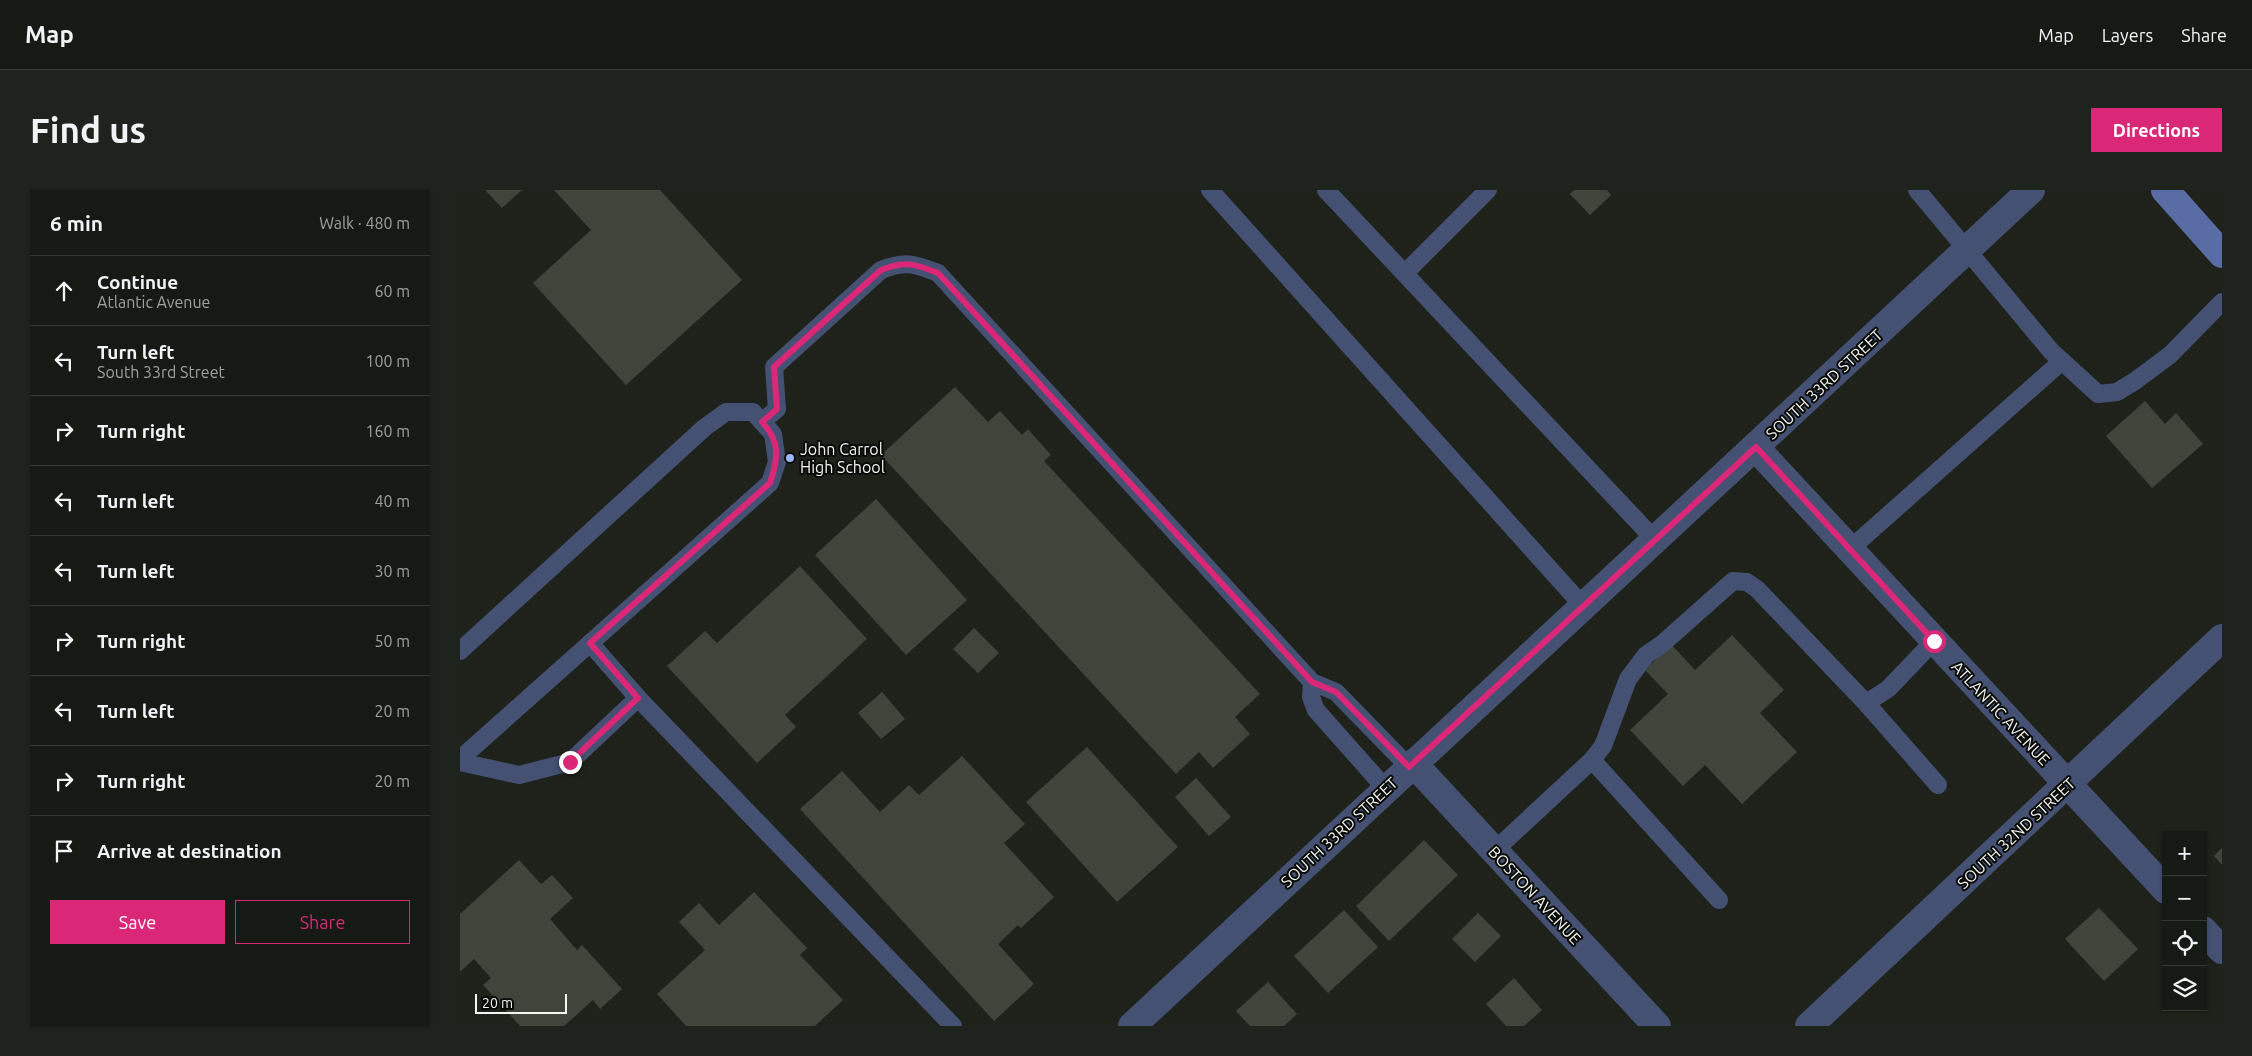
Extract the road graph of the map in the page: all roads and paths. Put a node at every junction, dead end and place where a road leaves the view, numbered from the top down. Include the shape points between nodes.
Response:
1 (1210, 190) edge
2 (1326, 190) edge
3 (1488, 190) edge
4 (1917, 190) edge
5 (2031, 190) edge
6 (2165, 190) edge
7 (1968, 249) junction
8 (2222, 254) edge
9 (1405, 273) junction
10 (2222, 302) edge
11 (2062, 361) junction
12 (762, 422) junction
13 (1756, 447) junction
14 (1655, 540) junction
15 (1850, 549) junction
16 (1583, 606) junction
17 (2222, 638) edge
18 (1934, 641) junction
19 (590, 643) junction
20 (460, 651) edge
21 (1312, 682) junction
22 (638, 698) junction
23 (1866, 703) junction
24 (1592, 760) junction
25 (460, 761) edge
26 (1411, 765) junction
27 (1938, 785) dead end
28 (2067, 785) junction
29 (1386, 789) junction
30 (1494, 850) junction
31 (2162, 886) edge
32 (1719, 900) dead end
33 (2207, 934) edge
34 (2222, 950) edge
35 (952, 1026) edge
36 (1132, 1026) edge
37 (1657, 1026) edge
38 (1809, 1026) edge

1 - 16 lane
2 - 9 lane
3 - 9 lane
4 - 7 lane
5 - 7 street, SOUTH 33RD STREET
6 - 8 main road
7 - 11 lane
7 - 13 street, SOUTH 33RD STREET
9 - 14 lane
10 - 11 lane via 2170,356 2117,392 2098,394
11 - 15 lane
12 - 19 lane via 773,434 777,462 770,483
12 - 20 lane via 753,412 726,412 704,428
12 - 21 lane via 777,409 774,367 881,270 898,263 916,264 938,273
13 - 14 street, SOUTH 33RD STREET
13 - 15 street, ATLANTIC AVENUE
14 - 16 street, SOUTH 33RD STREET
15 - 18 street, ATLANTIC AVENUE
16 - 26 street, SOUTH 33RD STREET
17 - 28 street, SOUTH 32ND STREET
18 - 23 lane via 1888,689
18 - 28 street, ATLANTIC AVENUE
19 - 22 lane
19 - 25 lane
21 - 26 lane via 1336,692
21 - 29 lane via 1311,697 1316,710
22 - 25 lane via 570,762 519,775
22 - 35 lane
23 - 24 lane via 1758,589 1747,582 1733,581 1646,655 1628,678 1603,746
23 - 27 lane
24 - 30 lane
24 - 32 lane
26 - 29 street, SOUTH 33RD STREET
26 - 30 street, BOSTON AVENUE
28 - 31 street, ATLANTIC AVENUE
28 - 38 street, SOUTH 32ND STREET
29 - 36 street, SOUTH 33RD STREET
30 - 37 street, BOSTON AVENUE
33 - 34 street

